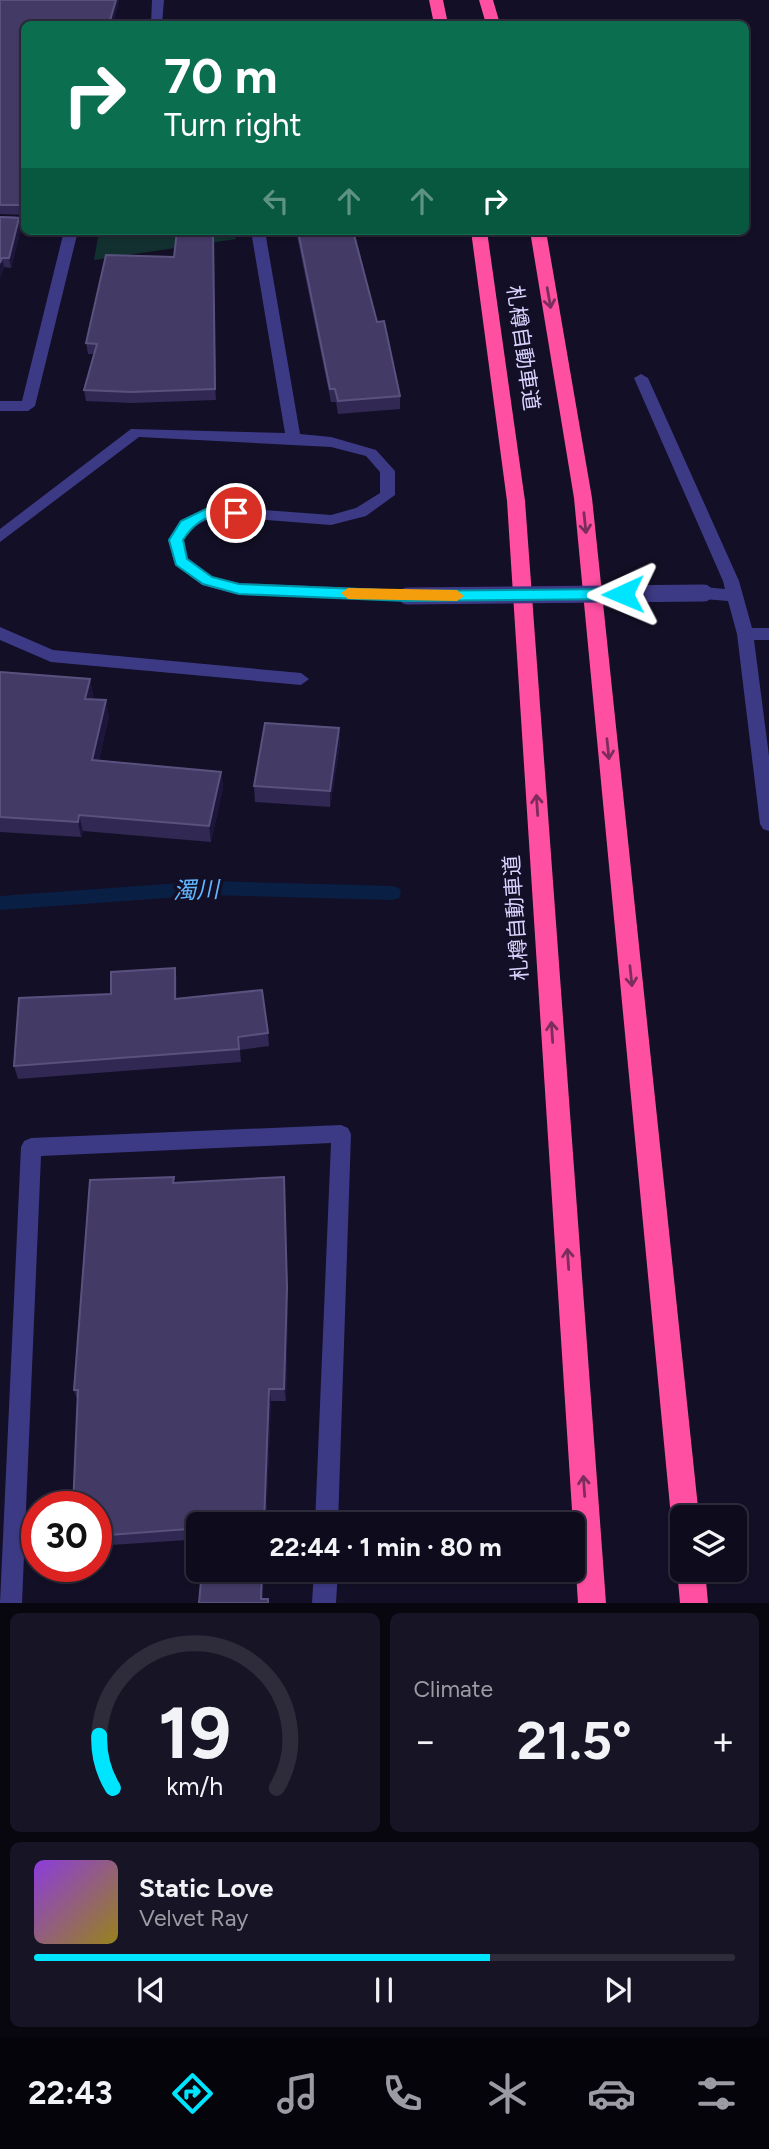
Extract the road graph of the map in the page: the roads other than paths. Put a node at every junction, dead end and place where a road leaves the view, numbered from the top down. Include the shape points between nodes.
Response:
1 (158, 0) edge
2 (436, 0) edge
3 (486, 0) edge
4 (157, 21) edge
5 (440, 21) edge
6 (492, 21) edge
7 (0, 220) edge
8 (21, 221) edge
9 (70, 235) edge
10 (258, 235) edge
11 (480, 235) edge
12 (539, 235) edge
13 (641, 377) dead end
14 (0, 406) edge
15 (293, 438) junction
16 (0, 537) edge
17 (736, 596) junction
18 (0, 633) edge
19 (745, 634) junction
20 (769, 634) edge
21 (300, 678) dead end
22 (769, 824) edge
23 (684, 1505) edge
24 (327, 1512) edge
25 (325, 1582) edge
26 (692, 1582) edge
27 (10, 1603) edge
28 (324, 1603) edge
29 (592, 1603) edge
30 (694, 1603) edge

1 - 4 street
2 - 5 highway
3 - 6 highway
7 - 8 street
9 - 14 street via 28,406
10 - 15 street
29 -> 11 highway, 札樽自動車道 via 516,501
12 -> 23 highway, 札樽自動車道 via 583,498
13 - 17 street
15 - 16 street via 135,432
15 - 17 street, bridge via 371,453 388,471 387,495 361,512 331,520 212,511 186,525 176,540 181,561 208,581 239,589 407,596
17 - 19 street
18 - 21 street via 51,656
19 - 20 street
19 - 22 street
24 - 27 street via 341,1134 31,1147
25 - 28 street
26 - 30 highway

